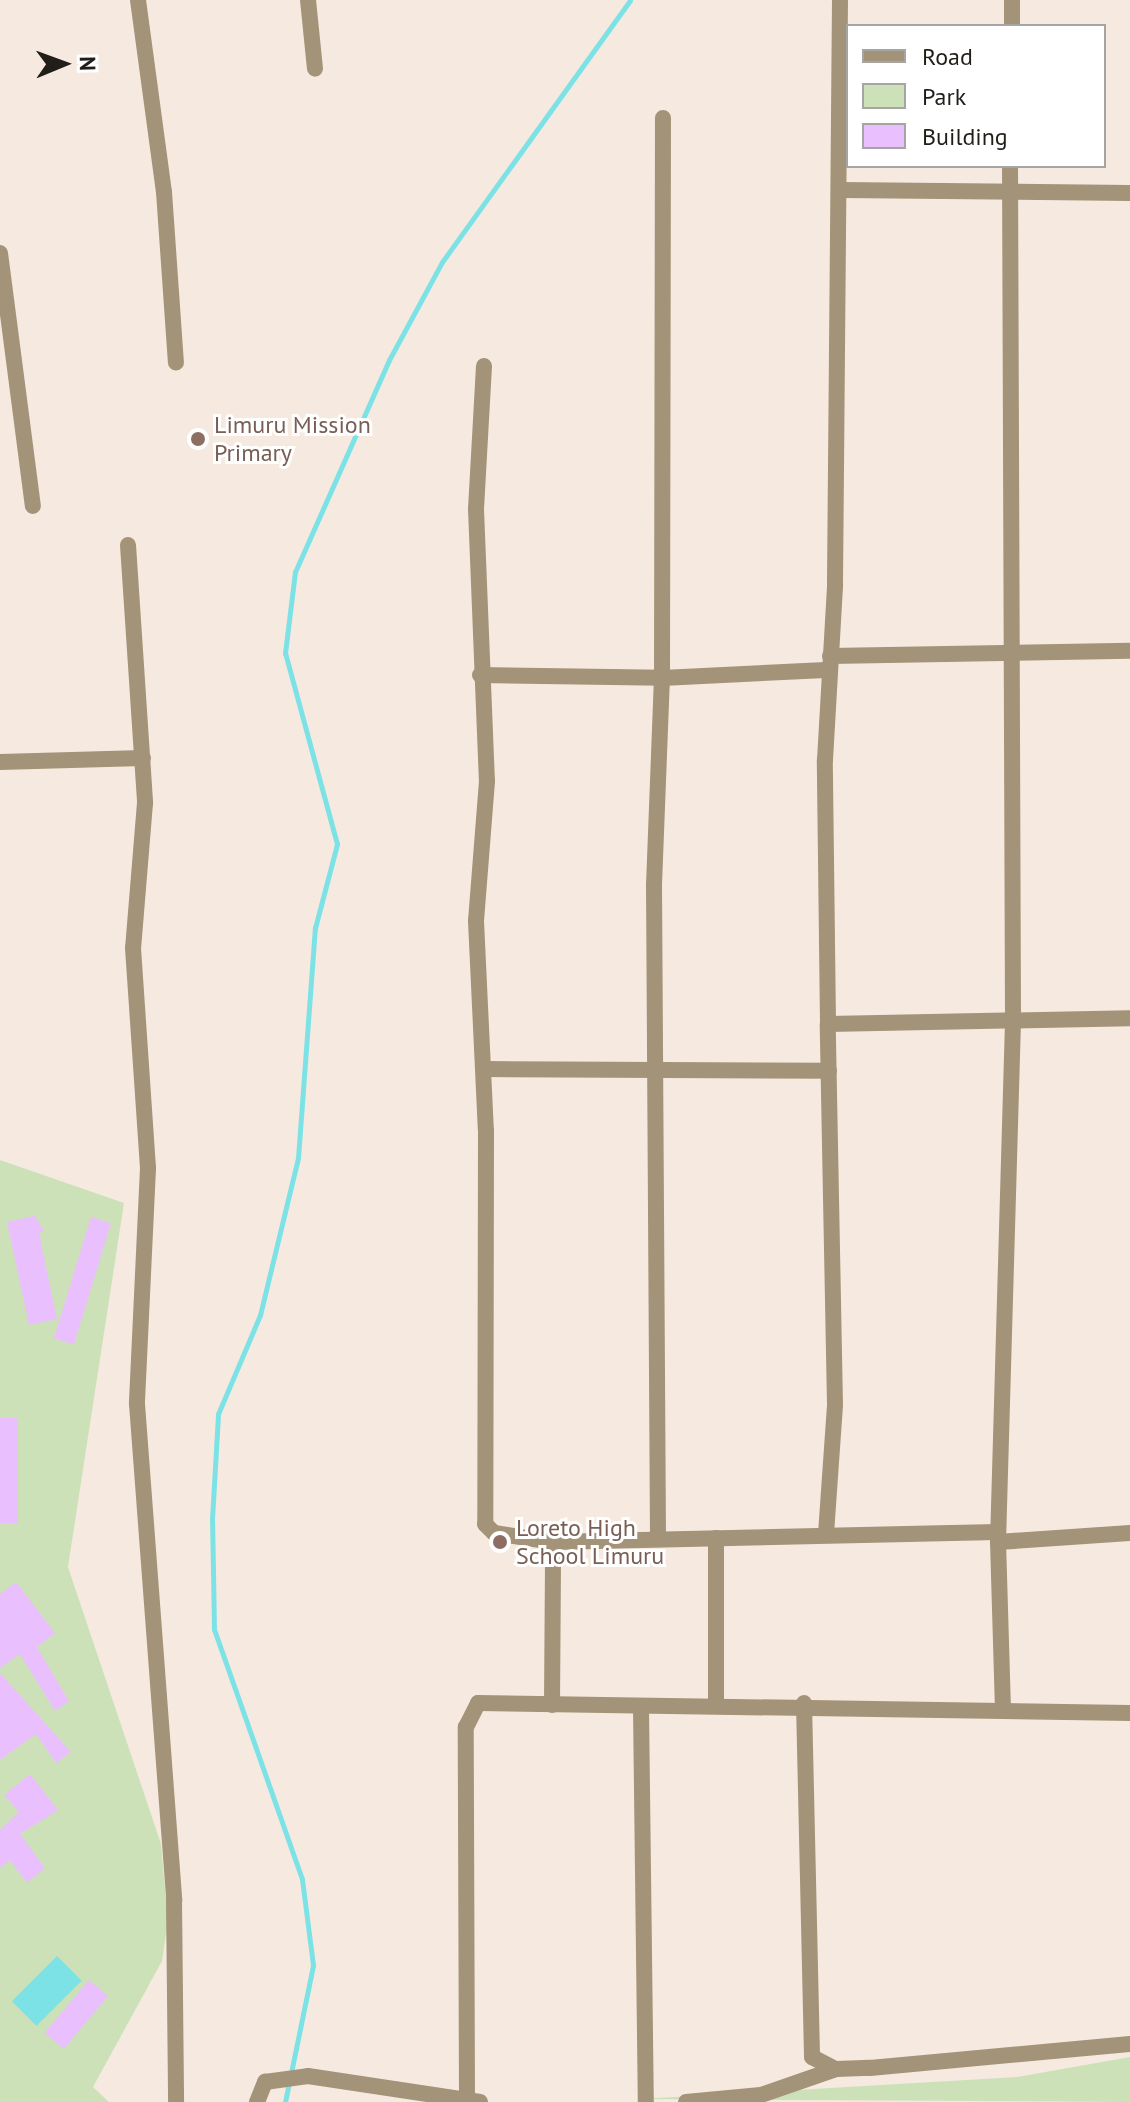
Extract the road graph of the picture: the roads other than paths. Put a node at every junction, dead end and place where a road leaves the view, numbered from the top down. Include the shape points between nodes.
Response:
1 (138, 0) edge
2 (308, 0) edge
3 (840, 0) edge
4 (1012, 0) edge
5 (1012, 24) edge
6 (315, 69) dead end
7 (663, 118) dead end
8 (1010, 168) edge
9 (840, 190) junction
10 (1009, 192) junction
11 (1130, 193) edge
12 (0, 253) edge
13 (176, 363) dead end
14 (484, 366) dead end
15 (33, 506) dead end
16 (128, 545) dead end
17 (1130, 651) edge
18 (1010, 655) junction
19 (828, 663) junction
20 (480, 675) junction
21 (662, 678) junction
22 (143, 758) junction
23 (0, 762) edge
24 (1130, 1018) edge
25 (1013, 1020) junction
26 (828, 1024) junction
27 (484, 1069) junction
28 (829, 1071) junction
29 (654, 1074) junction
30 (1130, 1533) edge
31 (826, 1534) junction
32 (998, 1537) junction
33 (658, 1538) junction
34 (716, 1538) junction
35 (553, 1542) junction
36 (716, 1702) junction
37 (804, 1703) junction
38 (552, 1705) junction
39 (641, 1708) junction
40 (1003, 1710) junction
41 (1130, 1713) edge
42 (1130, 2044) edge
43 (836, 2069) junction
44 (474, 2101) edge
45 (176, 2102) edge
46 (257, 2102) edge
47 (646, 2102) edge
48 (686, 2102) edge

1 - 13 street via 164,192
2 - 6 street
3 - 9 street
4 - 5 street
7 - 21 street
8 - 10 street
9 - 10 street
9 - 19 street
10 - 11 street
10 - 18 street
12 - 15 street
14 - 20 street via 476,509
16 - 22 street
17 - 18 street
18 - 19 street
18 - 25 street
19 - 21 street
19 - 26 street
20 - 21 street
20 - 27 street via 487,781 476,921
21 - 29 street
22 - 23 street
22 - 45 street via 133,948 148,1168 137,1404 174,1901
24 - 25 street
25 - 26 street
25 - 32 street
26 - 28 street
27 - 29 street
27 - 35 street via 483,1509 494,1533
28 - 29 street
28 - 31 street via 835,1405
29 - 33 street
30 - 32 street
31 - 32 street
31 - 34 street
32 - 40 street
33 - 34 street
33 - 35 street
34 - 36 street
35 - 38 street
36 - 37 street
36 - 39 street
37 - 40 street
37 - 43 street via 809,2047 821,2065
38 - 39 street
38 - 44 street via 478,1703 466,1727
39 - 47 street
40 - 41 street
42 - 43 street
43 - 48 street via 761,2095
44 - 46 street via 308,2076 265,2082

